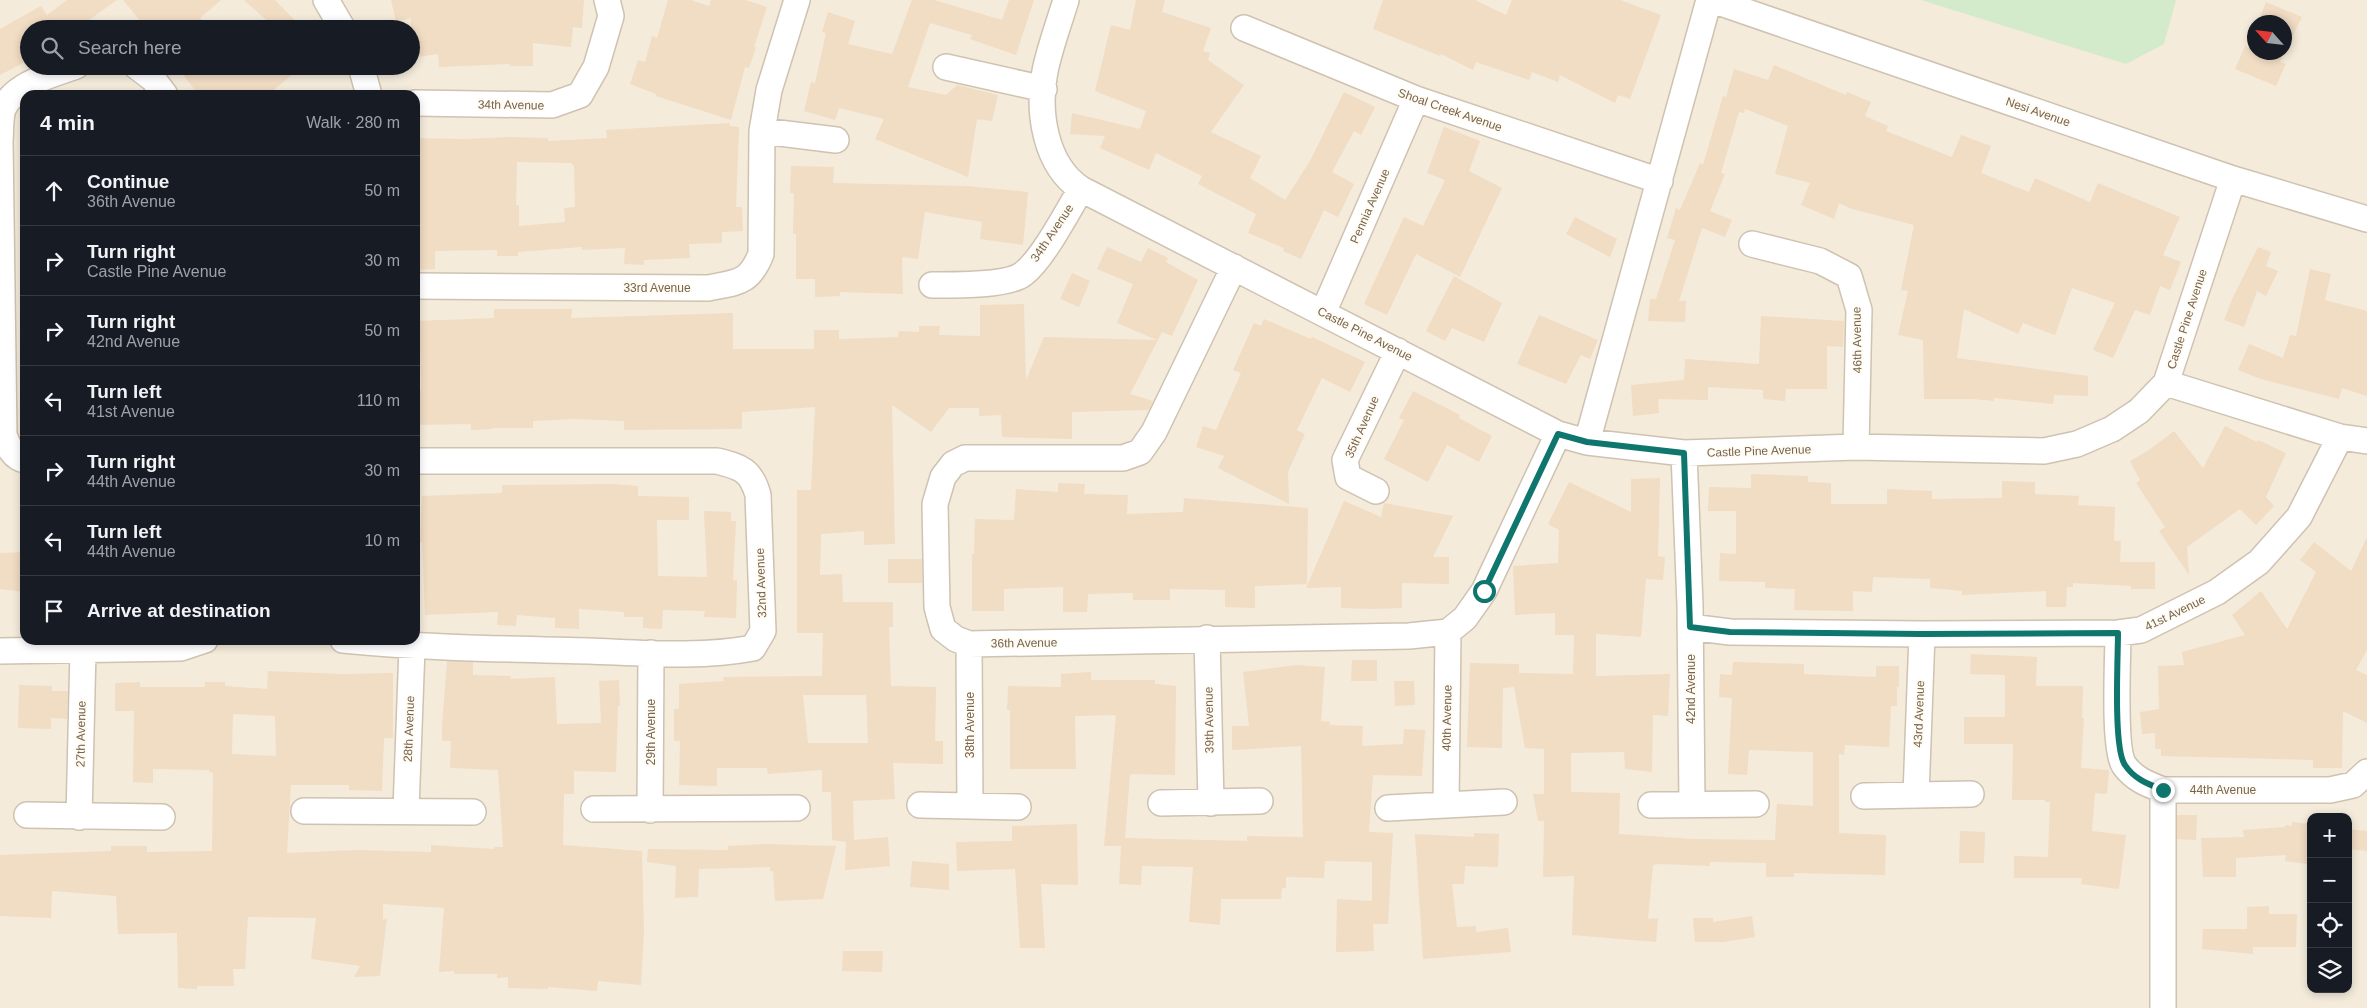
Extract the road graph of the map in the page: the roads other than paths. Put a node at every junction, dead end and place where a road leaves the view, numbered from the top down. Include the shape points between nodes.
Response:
1 (326, 0) edge
2 (798, 0) edge
3 (1066, 0) edge
4 (1710, 0) edge
5 (609, 8) edge
6 (338, 20) edge
7 (1244, 28) dead end
8 (946, 67) dead end
9 (51, 75) edge
10 (149, 75) edge
11 (364, 75) edge
12 (1044, 89) junction
13 (22, 90) edge
14 (161, 90) edge
15 (368, 90) edge
16 (20, 91) edge
17 (1416, 99) junction
18 (420, 103) edge
19 (762, 131) junction
20 (836, 140) dead end
21 (2233, 179) junction
22 (1660, 182) junction
23 (1081, 190) junction
24 (2367, 219) edge
25 (1752, 244) dead end
26 (1234, 267) junction
27 (932, 285) dead end
28 (420, 286) edge
29 (1323, 313) junction
30 (1398, 351) junction
31 (2166, 383) junction
32 (1558, 434) junction
33 (2340, 437) junction
34 (2367, 441) edge
35 (1587, 442) junction
36 (1856, 447) junction
37 (1684, 453) junction
38 (20, 459) edge
39 (420, 461) edge
40 (1376, 491) dead end
41 (1690, 627) junction
42 (1448, 632) junction
43 (2118, 633) junction
44 (1922, 634) junction
45 (1207, 638) junction
46 (970, 644) junction
47 (190, 645) edge
48 (392, 645) edge
49 (412, 647) junction
50 (82, 650) junction
51 (0, 651) edge
52 (651, 653) junction
53 (2367, 772) edge
54 (2163, 790) junction
55 (1971, 794) dead end
56 (1916, 795) junction
57 (1864, 796) dead end
58 (1260, 801) dead end
59 (1504, 802) dead end
60 (1161, 803) dead end
61 (1211, 803) junction
62 (1446, 804) junction
63 (1692, 804) junction
64 (1756, 804) dead end
65 (920, 805) dead end
66 (1651, 805) dead end
67 (970, 806) junction
68 (1018, 807) dead end
69 (797, 808) dead end
70 (1388, 808) dead end
71 (594, 809) dead end
72 (406, 810) junction
73 (650, 810) junction
74 (304, 811) dead end
75 (473, 812) dead end
76 (27, 815) dead end
77 (79, 817) junction
78 (162, 818) dead end
79 (2164, 1008) edge

1 - 6 street
2 - 19 street, 33rd Avenue via 769,90
3 - 12 street, Castle Pine Avenue via 1045,72
4 - 21 street, Nesi Avenue
4 - 22 street
5 - 18 street, 34th Avenue via 596,67 580,95 552,105
7 - 17 street, Shoal Creek Avenue
8 - 12 street
9 - 13 street
10 - 14 street
11 - 15 street
12 - 23 street, Castle Pine Avenue via 1042,106 1053,157 1067,180
16 - 38 street via 12,96 2,111 0,141 4,435 8,448
17 - 22 street, Shoal Creek Avenue
17 - 29 street, Pennia Avenue
19 - 20 street
19 - 28 street, 33rd Avenue via 761,254 754,271 742,281 708,288
21 - 24 street, Nesi Avenue
21 - 31 street, Castle Pine Avenue
22 - 35 street
23 - 26 street, Castle Pine Avenue
23 - 27 street, 34th Avenue via 1036,261 1022,276 988,283
25 - 36 street, 46th Avenue via 1820,261 1849,276 1859,310
26 - 29 street, Castle Pine Avenue
26 - 46 street, 36th Avenue via 1154,432 1140,452 1123,458 965,458 953,464 943,477 935,504 937,607 943,629
29 - 30 street, Castle Pine Avenue
30 - 32 street, Castle Pine Avenue
30 - 40 street, 35th Avenue via 1345,460 1348,477
31 - 33 street
31 - 36 street, Castle Pine Avenue via 2139,411 2112,429 2077,444 2044,451
32 - 35 street, Castle Pine Avenue
32 - 42 street via 1484,591 1465,618
33 - 34 street
33 - 43 street, 41st Avenue via 2300,517 2259,562 2218,592 2141,630
35 - 37 street, Castle Pine Avenue
36 - 37 street, Castle Pine Avenue
37 - 41 street, 42nd Avenue
39 - 52 street, 32nd Avenue via 717,461 735,465 754,479 758,494 763,630 753,648
41 - 44 street, 41st Avenue via 1730,632
41 - 63 street, 42nd Avenue
42 - 45 street, 36th Avenue via 1409,636
42 - 62 street, 40th Avenue
43 - 44 street, 41st Avenue
43 - 54 street, 44th Avenue via 2118,730 2123,763 2138,779
44 - 56 street, 43rd Avenue
45 - 46 street, 36th Avenue
45 - 61 street, 39th Avenue
46 - 67 street, 38th Avenue
47 - 50 street via 181,648
48 - 49 street, 32nd Avenue
49 - 52 street, 32nd Avenue
49 - 72 street, 28th Avenue
50 - 51 street
50 - 77 street, 27th Avenue
52 - 73 street, 29th Avenue
53 - 54 street, 44th Avenue via 2353,785 2330,790
54 - 79 street
55 - 56 street
56 - 57 street
58 - 61 street
59 - 62 street
60 - 61 street
62 - 70 street
63 - 64 street
63 - 66 street
65 - 67 street
67 - 68 street
69 - 73 street
71 - 73 street
72 - 74 street
72 - 75 street
76 - 77 street
77 - 78 street

